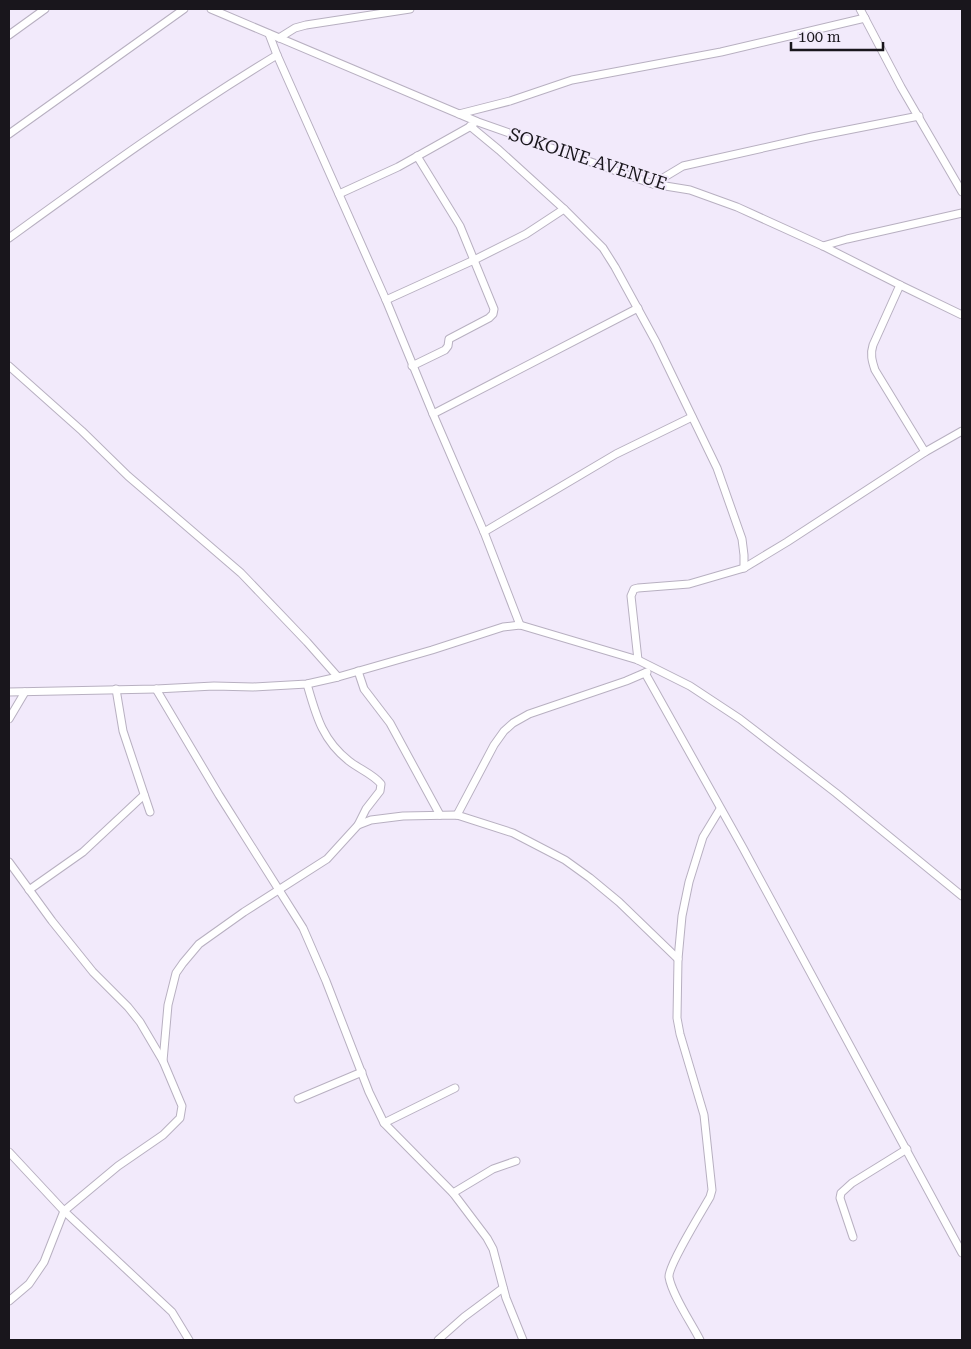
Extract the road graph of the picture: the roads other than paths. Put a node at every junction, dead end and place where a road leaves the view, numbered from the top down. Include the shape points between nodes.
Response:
1 (45, 9) edge
2 (184, 9) edge
3 (211, 9) edge
4 (410, 9) edge
5 (860, 9) edge
6 (865, 18) junction
7 (269, 34) junction
8 (9, 35) edge
9 (279, 38) junction
10 (277, 55) junction
11 (459, 114) junction
12 (919, 116) junction
13 (478, 122) junction
14 (470, 126) junction
15 (9, 134) edge
16 (417, 156) junction
17 (654, 184) junction
18 (962, 192) edge
19 (339, 194) junction
20 (564, 209) junction
21 (962, 213) edge
22 (9, 238) edge
23 (823, 246) junction
24 (474, 260) junction
25 (900, 285) junction
26 (386, 300) junction
27 (638, 308) junction
28 (962, 315) edge
29 (9, 366) edge
30 (412, 366) junction
31 (432, 414) junction
32 (692, 417) junction
33 (962, 431) edge
34 (925, 452) junction
35 (484, 532) junction
36 (744, 568) junction
37 (520, 625) junction
38 (638, 660) junction
39 (653, 668) junction
40 (358, 671) junction
41 (644, 673) junction
42 (338, 677) junction
43 (307, 684) junction
44 (116, 689) junction
45 (156, 689) junction
46 (9, 692) edge
47 (25, 692) junction
48 (9, 719) edge
49 (144, 795) junction
50 (720, 809) junction
51 (150, 812) dead end
52 (440, 815) junction
53 (457, 815) junction
54 (358, 825) junction
55 (9, 862) edge
56 (279, 889) junction
57 (29, 890) junction
58 (962, 896) edge
59 (678, 959) junction
60 (163, 1061) junction
61 (362, 1072) junction
62 (455, 1088) dead end
63 (298, 1099) dead end
64 (384, 1123) junction
65 (907, 1150) junction
66 (9, 1152) edge
67 (516, 1161) dead end
68 (453, 1193) junction
69 (64, 1211) junction
70 (853, 1237) dead end
71 (962, 1253) edge
72 (503, 1288) junction
73 (9, 1301) edge
74 (188, 1340) edge
75 (438, 1340) edge
76 (523, 1340) edge
77 (700, 1340) edge

1 - 8 street
2 - 15 street
3 - 7 street, SOKOINE AVENUE
4 - 9 street via 306,25
5 - 6 street
6 - 11 street via 696,58 572,80
6 - 12 street
7 - 9 street, SOKOINE AVENUE
7 - 10 street
9 - 11 street, SOKOINE AVENUE
10 - 19 street
10 - 22 street via 210,96
11 - 13 street, SOKOINE AVENUE
12 - 17 street via 682,166
12 - 18 street
13 - 14 street
13 - 17 street, SOKOINE AVENUE
14 - 16 street
14 - 20 street
16 - 19 street
16 - 24 street via 460,226
17 - 23 street, SOKOINE AVENUE via 713,198
19 - 26 street
20 - 24 street via 526,234
20 - 27 street via 603,248
21 - 23 street
23 - 25 street, SOKOINE AVENUE
24 - 26 street
24 - 30 street via 493,305 493,314 449,339 444,350
25 - 28 street, SOKOINE AVENUE
25 - 34 street via 871,352 880,378
26 - 30 street
27 - 31 street
27 - 32 street
29 - 42 street via 128,476 241,573
30 - 31 street
31 - 35 street
32 - 35 street via 616,454
32 - 36 street via 736,517 742,539
33 - 34 street
34 - 36 street
35 - 37 street
36 - 38 street via 689,584 634,589 631,596
37 - 38 street
37 - 40 street via 503,626
38 - 39 street
39 - 41 street
39 - 58 street via 690,686 740,719
40 - 42 street
40 - 52 street via 364,689 390,723
41 - 50 street
41 - 53 street via 529,714 513,723 494,745
42 - 43 street
43 - 45 street
43 - 54 street via 320,726 333,746 381,784
44 - 45 street
44 - 47 street
44 - 49 street via 123,731
45 - 56 street
46 - 47 street
47 - 48 street
49 - 51 street
49 - 57 street via 83,852
50 - 59 street via 703,837 689,882
50 - 65 street
52 - 53 street
52 - 54 street via 387,817
53 - 59 street via 513,833 565,860 620,902
54 - 56 street via 327,859
55 - 57 street
56 - 60 street via 199,944 183,963 176,974 168,1005
56 - 61 street via 316,955
57 - 60 street via 93,972 140,1022
59 - 77 street via 677,1018 704,1115 712,1190 673,1262 669,1276
60 - 69 street via 182,1106 180,1118 163,1136 118,1166
61 - 63 street
61 - 64 street
62 - 64 street
64 - 68 street
65 - 70 street via 841,1193
65 - 71 street
66 - 69 street
67 - 68 street via 493,1169
68 - 72 street via 490,1244
69 - 73 street via 39,1270 29,1284
69 - 74 street via 172,1312
72 - 75 street
72 - 76 street

